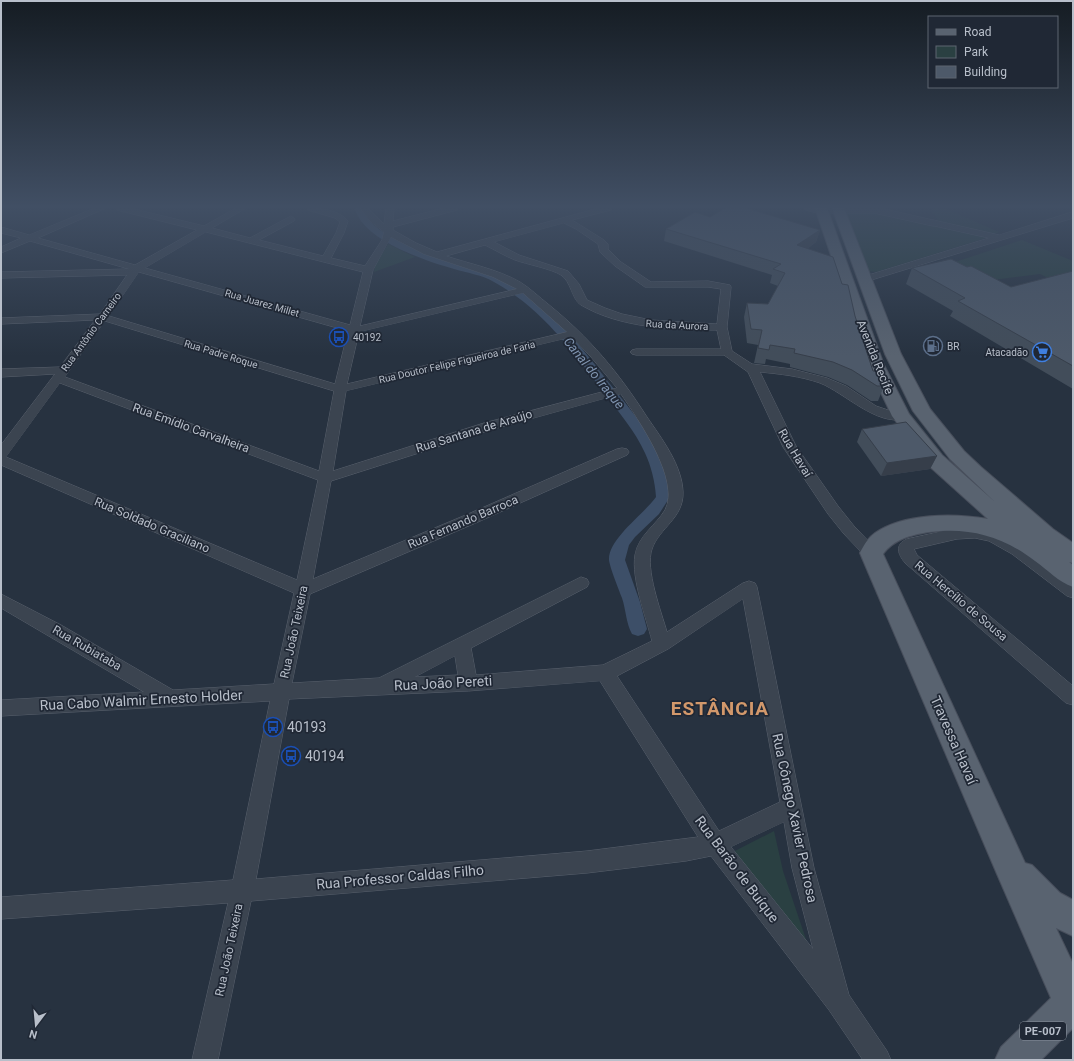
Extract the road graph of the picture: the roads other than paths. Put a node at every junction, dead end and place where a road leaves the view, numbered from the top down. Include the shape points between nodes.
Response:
1 (94, 258) edge
2 (156, 258) edge
3 (320, 258) edge
4 (375, 258) edge
5 (445, 258) edge
6 (518, 258) edge
7 (610, 258) edge
8 (841, 258) edge
9 (853, 258) edge
10 (934, 258) edge
11 (326, 259) joint
12 (135, 270) junction
13 (368, 270) junction
14 (1, 275) edge
15 (865, 279) junction
16 (523, 290) junction
17 (103, 317) junction
18 (1, 321) edge
19 (722, 327) junction
20 (355, 330) junction
21 (567, 336) junction
22 (636, 352) dead end
23 (727, 352) junction
24 (750, 367) junction
25 (1, 373) edge
26 (60, 374) junction
27 (340, 389) junction
28 (621, 390) junction
29 (901, 416) junction
30 (622, 452) dead end
31 (1, 454) edge
32 (1, 460) edge
33 (326, 478) junction
34 (968, 491) junction
35 (944, 524) junction
36 (1044, 545) junction
37 (1073, 548) edge
38 (871, 552) junction
39 (1073, 555) edge
40 (1073, 578) edge
41 (581, 583) dead end
42 (303, 590) junction
43 (1073, 592) edge
44 (1, 600) edge
45 (462, 644) junction
46 (662, 644) junction
47 (605, 673) junction
48 (468, 683) junction
49 (382, 686) junction
50 (281, 693) junction
51 (1073, 697) edge
52 (171, 698) junction
53 (1, 708) edge
54 (791, 807) junction
55 (715, 844) junction
56 (1008, 863) junction
57 (242, 891) junction
58 (1, 908) edge
59 (1073, 919) edge
60 (838, 1001) junction
61 (1073, 1003) edge
62 (205, 1060) edge
63 (878, 1060) edge
64 (1014, 1060) edge

1 - 12 street, Rua Juarez Millet
2 - 12 street, Rua Antônio Carneiro
3 - 11 street
4 - 13 street, Rua João Teixeira
5 - 16 street via 501,276 513,281
6 - 19 street, Rua da Aurora via 565,273 577,289 581,300 625,319 670,326
7 - 19 street via 649,285 724,286 726,288
8 - 29 main road, Avenida Recife via 876,365
9 - 15 main road, Avenida Recife
10 - 15 street
11 - 13 street
12 - 14 street
12 - 17 street, Rua Antônio Carneiro
12 - 20 street, Rua Juarez Millet
13 - 20 street, Rua João Teixeira
15 - 36 main road, Avenida Recife via 893,354 922,411 963,461
16 - 20 street, Rua Juarez Millet
16 - 21 street via 560,319
17 - 18 street, Rua Padre Roque
17 - 26 street, Rua Antônio Carneiro
17 - 27 street, Rua Padre Roque
19 - 23 street
20 - 27 street, Rua João Teixeira
21 - 27 street, Rua Doutor Felipe Figueiroa de Faria
21 - 28 street
22 - 23 street
23 - 24 street, Rua Havaí
24 - 29 street via 822,380 840,388 873,410
24 - 38 street, Rua Havaí via 756,373 790,447 833,510
25 - 26 street
26 - 31 street, Rua Antônio Carneiro
26 - 33 street, Rua Emídio Carvalheira
27 - 33 street, Rua João Teixeira
28 - 33 street, Rua Santana de Araújo via 489,426
28 - 46 street via 655,437 668,463 676,491 673,508 644,549 642,560 642,570
29 - 34 main road, Avenida Recife via 935,460
30 - 42 street, Rua Fernando Barroca
32 - 42 street, Rua Soldado Graciliano
33 - 42 street, Rua João Teixeira
34 - 35 main road via 968,501 964,510
34 - 36 main road, Avenida Recife
35 - 36 main road via 963,523 992,528
35 - 38 main road via 920,526 899,532 880,542
36 - 37 main road
36 - 39 main road, Avenida Recife
36 - 40 main road, Avenida Recife
38 - 56 main road, Travessa Havaí
41 - 45 street
42 - 50 street, Rua João Teixeira
43 - 51 street, Rua Hercílio de Sousa via 1004,541 985,534 958,534 906,546 911,559
44 - 52 street, Rua Rubiataba
45 - 48 street
45 - 49 street
46 - 47 street
46 - 54 street, Rua Cônego Xavier Pedrosa via 749,587
47 - 48 street, Rua João Pereti
47 - 55 street, Rua Barão de Buíque
48 - 49 street, Rua João Pereti
49 - 50 street, Rua João Pereti
50 - 52 street, Rua Cabo Walmir Ernesto Holder
50 - 57 street, Rua João Teixeira
52 - 53 street, Rua Cabo Walmir Ernesto Holder
54 - 55 street, Rua Professor Caldas Filho
54 - 60 street, Rua Cônego Xavier Pedrosa via 803,868
55 - 57 street, Rua Professor Caldas Filho via 587,862
55 - 60 street, Rua Barão de Buíque
56 - 59 main road via 1048,905
56 - 61 main road, Travessa Havaí
57 - 58 street, Rua Professor Caldas Filho
57 - 62 street, Rua João Teixeira
60 - 63 street, Rua Barão de Buíque
61 - 64 main road, PE-007

